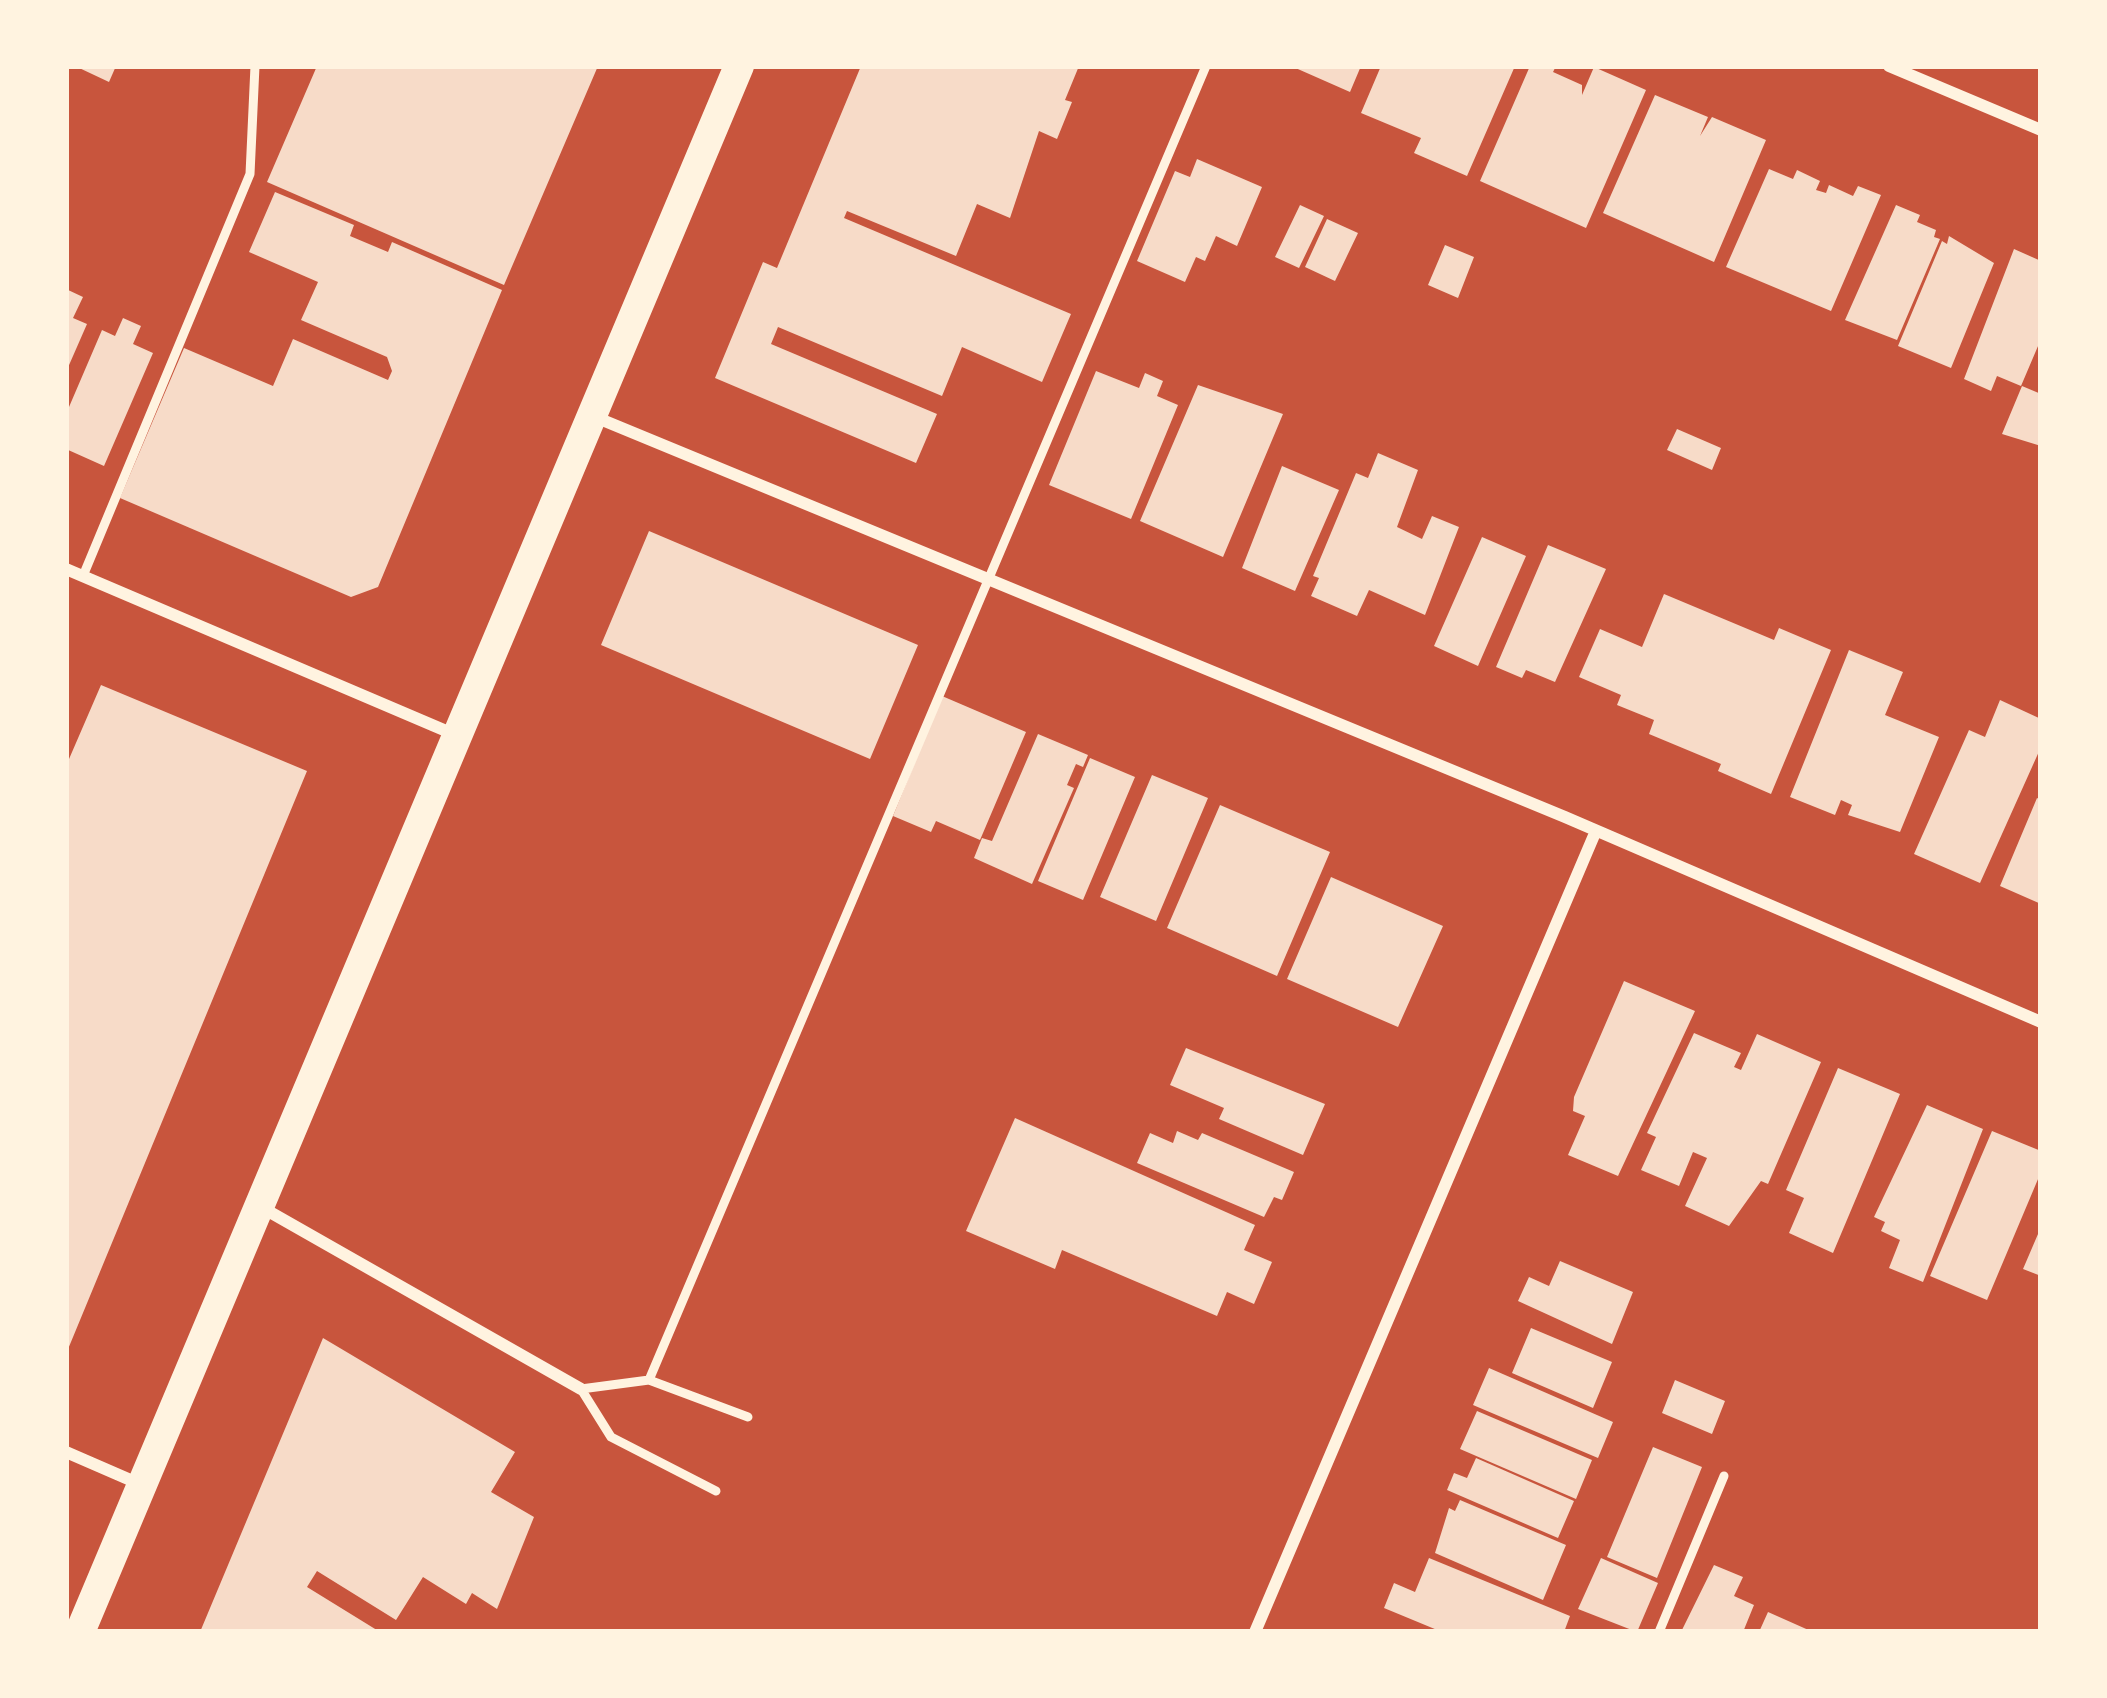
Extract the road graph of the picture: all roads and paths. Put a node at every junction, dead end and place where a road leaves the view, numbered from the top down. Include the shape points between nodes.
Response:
1 (255, 66) edge
2 (739, 66) edge
3 (1206, 66) edge
4 (1889, 66) edge
5 (2041, 130) edge
6 (595, 417) junction
7 (66, 568) edge
8 (83, 576) junction
9 (991, 578) junction
10 (459, 736) junction
11 (1595, 833) junction
12 (2041, 1022) edge
13 (260, 1207) junction
14 (649, 1380) junction
15 (581, 1389) junction
16 (748, 1417) dead end
17 (66, 1453) edge
18 (1724, 1476) dead end
19 (145, 1486) junction
20 (716, 1491) dead end
21 (80, 1632) edge
22 (1255, 1632) edge
23 (1659, 1632) edge

1 - 8 lane via 250,174
2 - 6 main road
3 - 9 lane
4 - 5 street
6 - 9 street
6 - 10 main road
7 - 8 street
8 - 10 street
9 - 11 street
9 - 14 lane
10 - 13 main road
11 - 12 street
11 - 22 street
13 - 15 street
13 - 19 main road
14 - 15 lane
14 - 16 lane
15 - 20 lane via 611,1437
17 - 19 street
18 - 23 lane
19 - 21 main road

